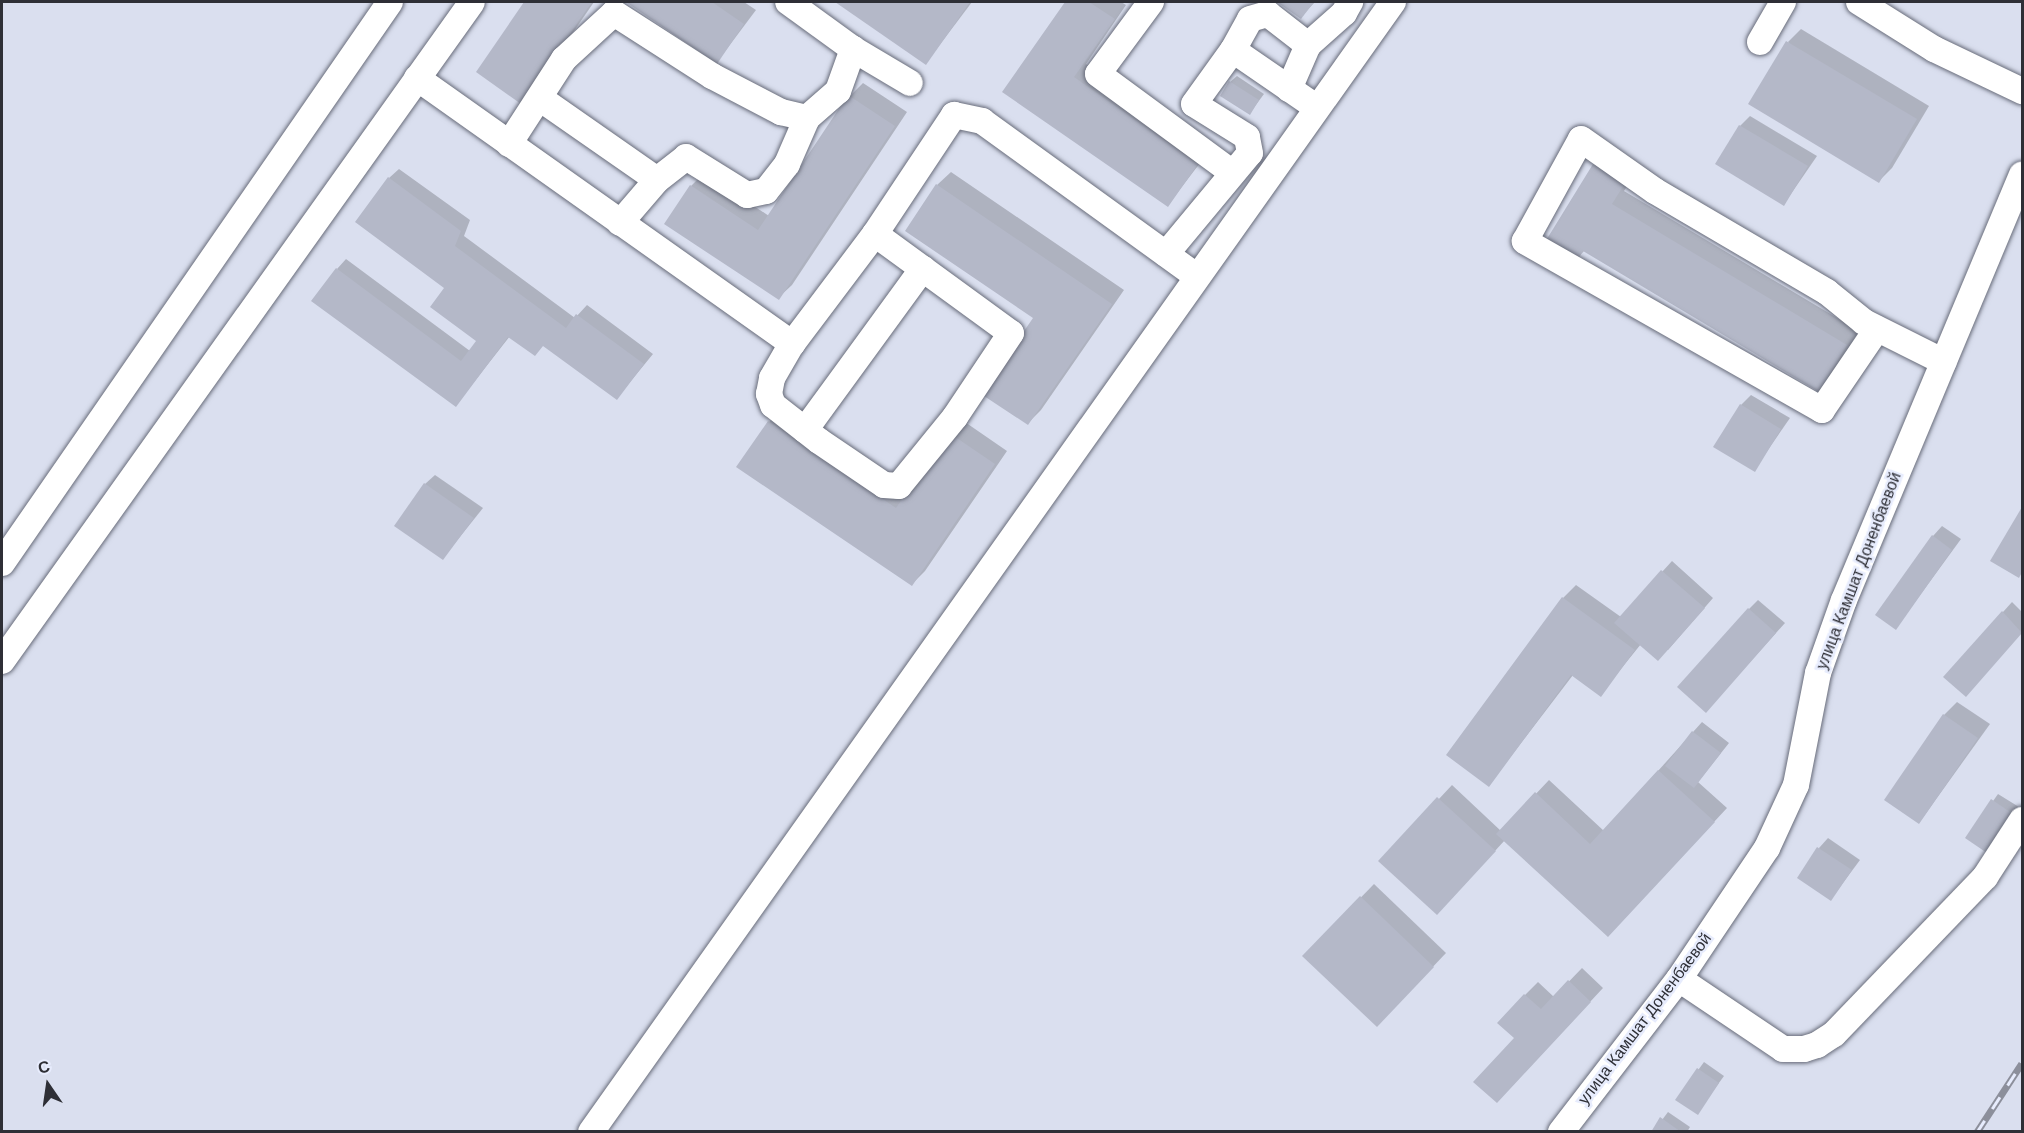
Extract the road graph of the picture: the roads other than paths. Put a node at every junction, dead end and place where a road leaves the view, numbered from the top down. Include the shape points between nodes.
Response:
1 (390, 2) edge
2 (472, 2) edge
3 (788, 2) edge
4 (1149, 2) edge
5 (1350, 2) edge
6 (1393, 2) edge
7 (1783, 2) edge
8 (1859, 2) edge
9 (1260, 8) edge
10 (1760, 42) dead end
11 (1308, 45) junction
12 (853, 49) junction
13 (1233, 50) junction
14 (417, 78) junction
15 (910, 83) dead end
16 (1289, 89) junction
17 (2022, 91) edge
18 (541, 99) junction
19 (1194, 104) junction
20 (1316, 107) junction
21 (807, 118) junction
22 (1176, 131) junction
23 (509, 144) junction
24 (1233, 173) junction
25 (2022, 175) edge
26 (657, 180) junction
27 (620, 222) junction
28 (875, 234) junction
29 (1166, 254) junction
30 (923, 268) junction
31 (1197, 276) junction
32 (1870, 325) junction
33 (792, 344) junction
34 (1944, 362) junction
35 (805, 430) junction
36 (2, 563) edge
37 (2, 661) edge
38 (2022, 820) edge
39 (1679, 979) junction
40 (591, 1131) edge
41 (1561, 1131) edge

1 - 36 street
2 - 14 street
3 - 12 street
4 - 22 street via 1098,74
5 - 11 street via 1344,13
6 - 20 street
7 - 10 street
8 - 17 street via 1934,49
9 - 11 street
9 - 13 street
11 - 16 street
12 - 15 street
12 - 21 street via 838,91
13 - 16 street
13 - 19 street
14 - 23 street
14 - 37 street
16 - 20 street
18 - 21 street via 564,60 614,13 712,76 781,112
18 - 23 street
18 - 26 street
19 - 22 street
19 - 24 street via 1247,137 1250,153
20 - 31 street
21 - 26 street via 787,164 766,191 747,195 686,157
22 - 24 street
23 - 27 street
24 - 29 street
25 - 34 street, улица Камшат Доненбаевой
26 - 27 street
27 - 33 street
28 - 29 street via 954,115 982,122
28 - 30 street
28 - 33 street
29 - 31 street
30 - 35 street
30 - 35 street via 1011,333 955,417 900,486 884,484
31 - 40 street
32 - 32 street via 1827,292 1655,191 1581,139 1525,241 1822,410
32 - 34 street
33 - 35 street via 772,378 769,394 773,405
34 - 39 street, улица Камшат Доненбаевой via 1818,673 1796,785 1767,848
38 - 39 street via 1985,877 1834,1034 1817,1045 1804,1050 1783,1049
39 - 41 street, улица Камшат Доненбаевой

